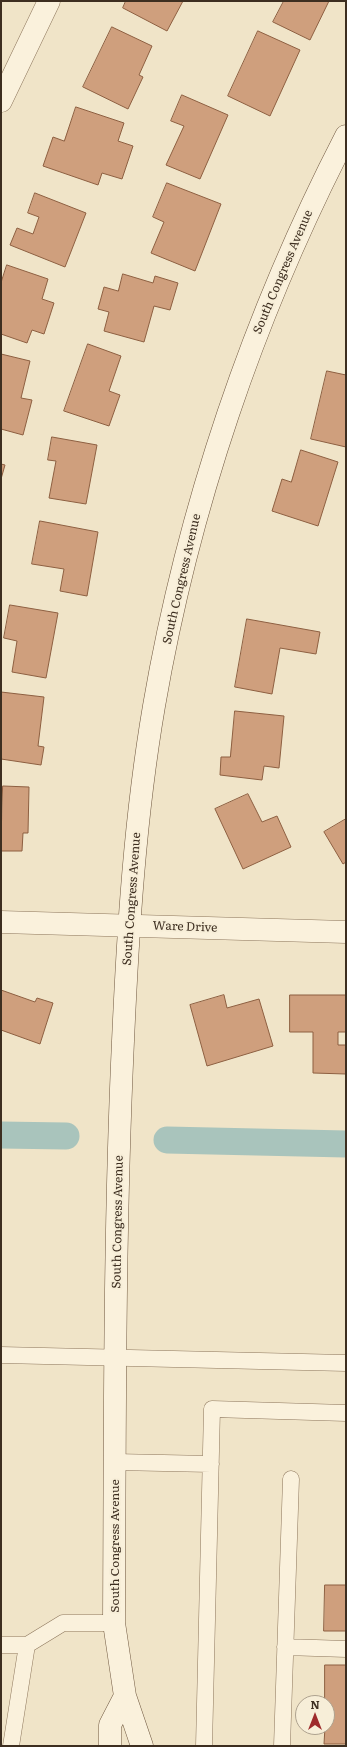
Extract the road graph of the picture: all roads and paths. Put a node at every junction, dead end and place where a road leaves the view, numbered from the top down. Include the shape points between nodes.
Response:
1 (49, 1) edge
2 (1, 101) edge
3 (346, 136) edge
4 (1, 922) edge
5 (128, 925) junction
6 (346, 932) edge
7 (1, 1355) edge
8 (116, 1358) junction
9 (346, 1363) edge
10 (346, 1413) edge
11 (115, 1462) junction
12 (211, 1464) junction
13 (291, 1478) dead end
14 (114, 1623) junction
15 (1, 1645) edge
16 (27, 1645) junction
17 (285, 1647) junction
18 (346, 1649) edge
19 (125, 1696) junction
20 (11, 1746) edge
21 (110, 1746) edge
22 (142, 1746) edge
23 (204, 1746) edge
24 (282, 1746) edge

1 - 2 street
3 - 5 street, South Congress Avenue via 320,186 275,286 227,414 195,519 175,599 154,706 138,815
4 - 5 street, Ware Drive
5 - 6 street, Ware Drive
5 - 8 street, South Congress Avenue via 118,1157
7 - 8 lane
8 - 9 lane
8 - 11 street, South Congress Avenue
10 - 12 lane via 212,1409
11 - 12 lane
11 - 14 street, South Congress Avenue
12 - 23 lane
13 - 17 lane
14 - 16 lane via 63,1623
14 - 19 street, South Congress Avenue
15 - 16 lane
16 - 20 lane
17 - 18 lane
17 - 24 lane
19 - 21 street via 110,1725
19 - 22 street, South Congress Avenue

